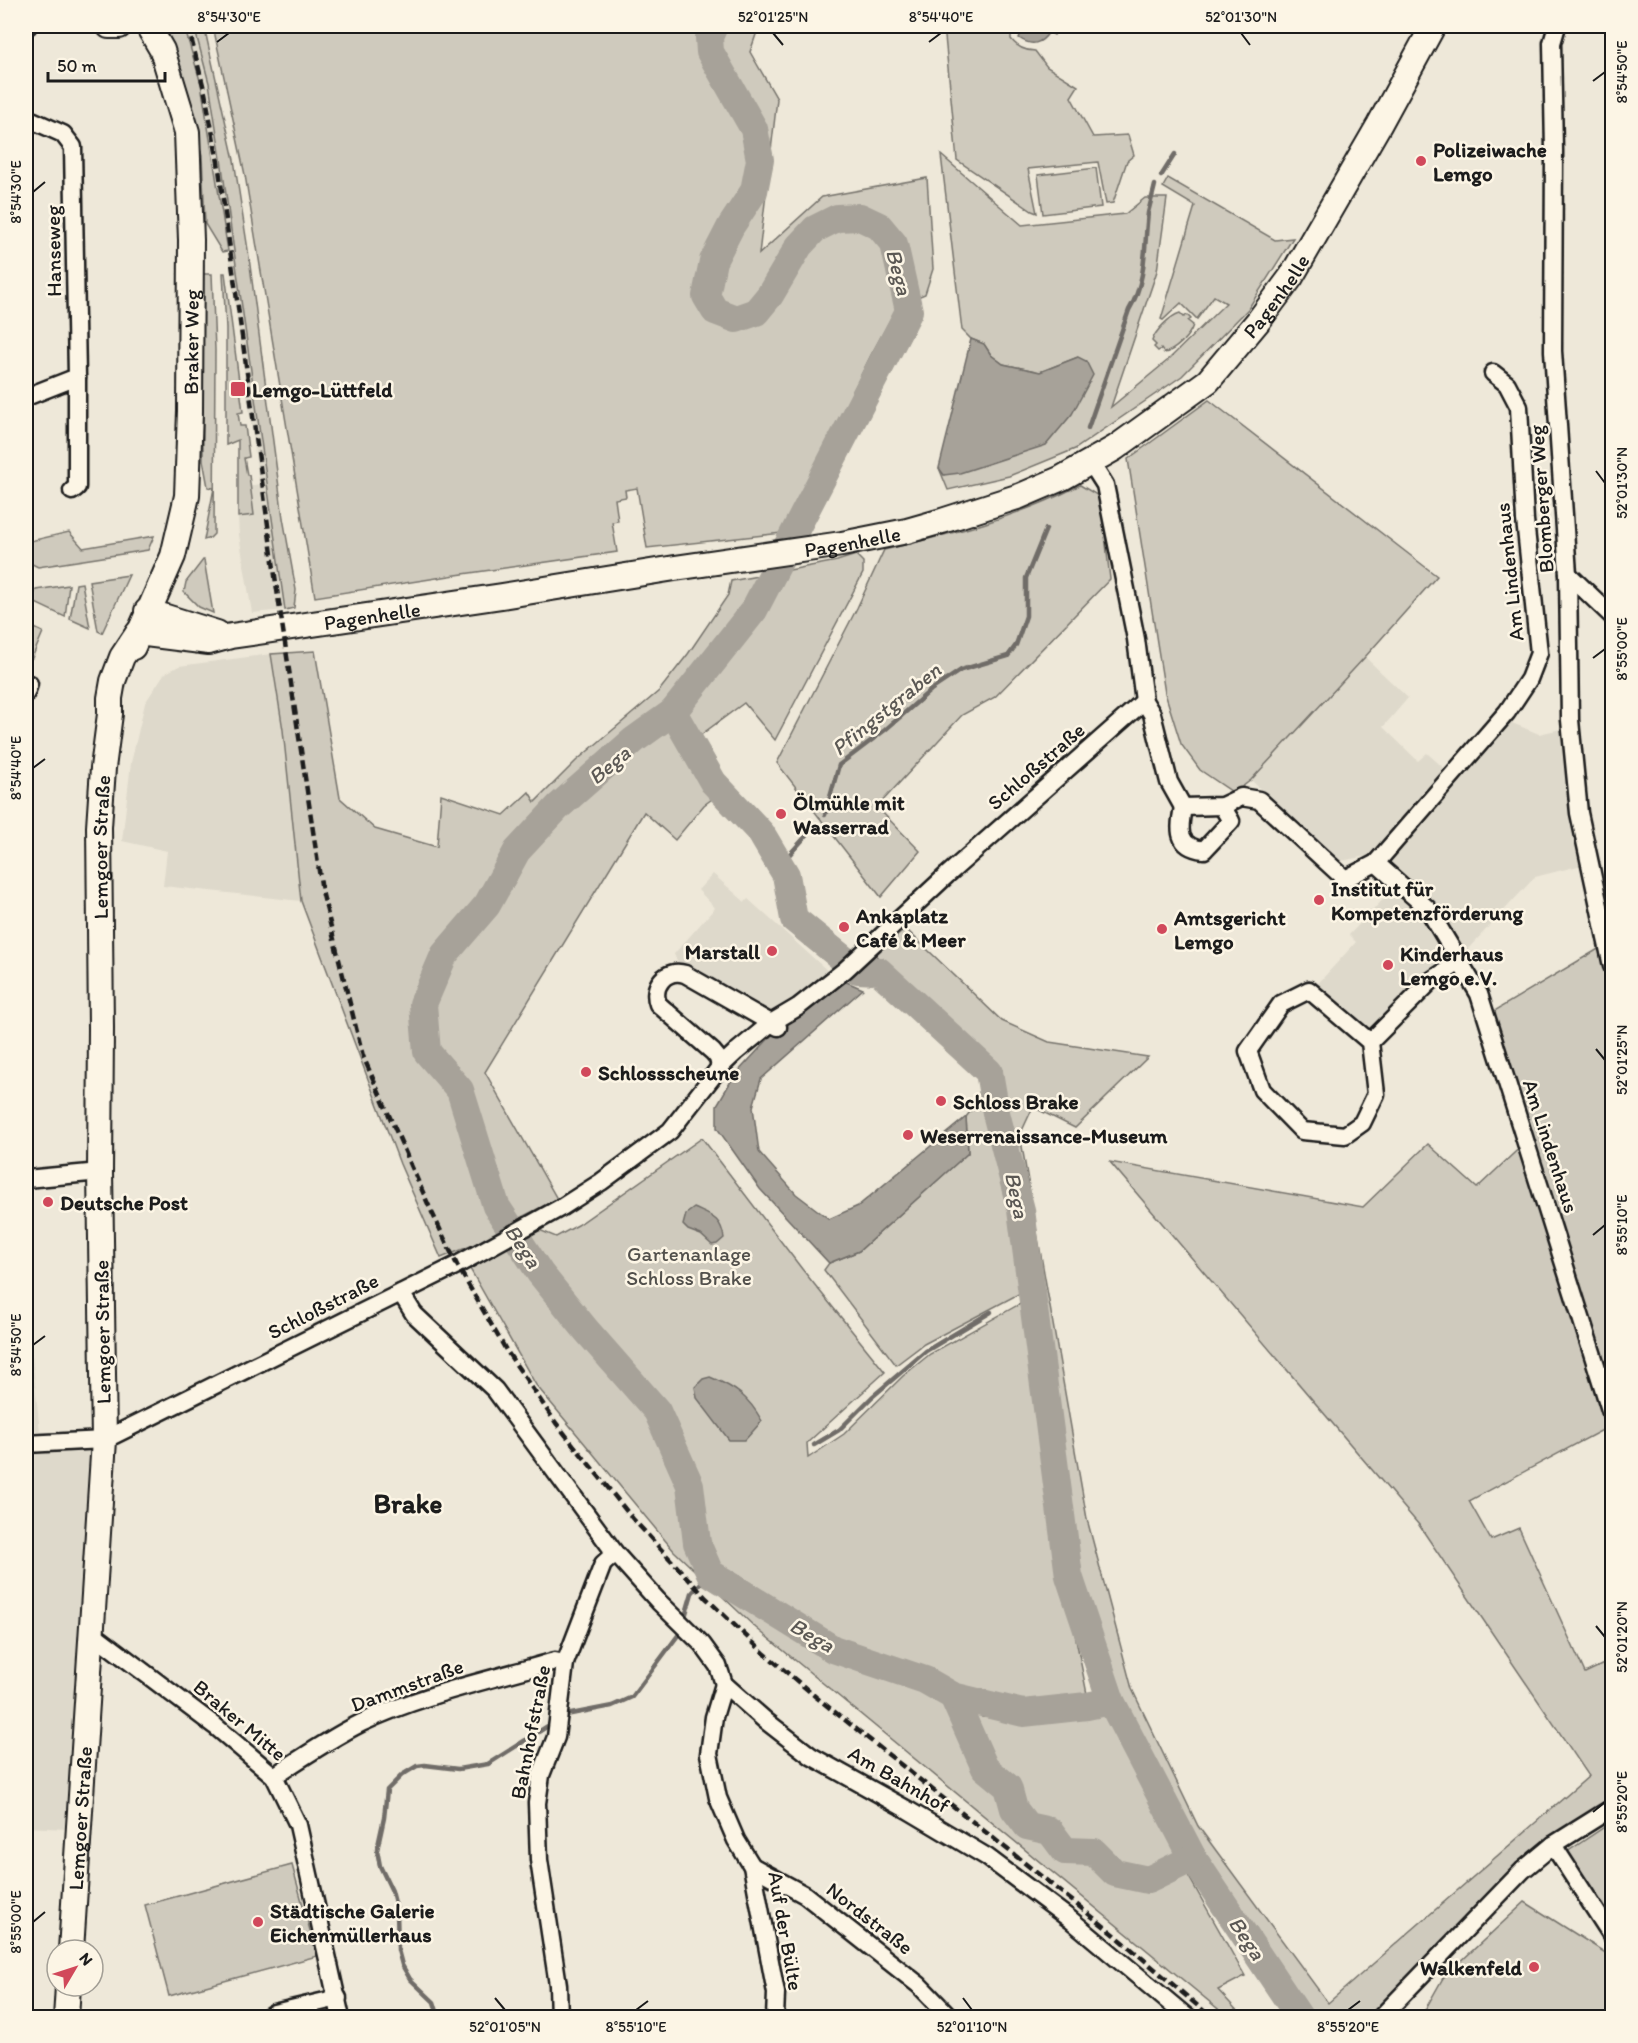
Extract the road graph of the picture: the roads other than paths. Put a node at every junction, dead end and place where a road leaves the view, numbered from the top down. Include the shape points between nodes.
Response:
1 (109, 26) edge
2 (119, 26) edge
3 (130, 26) edge
4 (148, 26) edge
5 (1433, 26) edge
6 (1557, 26) edge
7 (168, 69) junction
8 (26, 129) edge
9 (1492, 373) dead end
10 (77, 377) junction
11 (26, 397) edge
12 (1091, 463) junction
13 (72, 491) dead end
14 (1568, 574) junction
15 (1612, 616) edge
16 (142, 622) junction
17 (1144, 701) junction
18 (1222, 806) junction
19 (1183, 807) junction
20 (1376, 863) junction
21 (1461, 961) junction
22 (1612, 966) edge
23 (774, 1025) junction
24 (1370, 1042) junction
25 (720, 1067) junction
26 (100, 1172) junction
27 (26, 1179) edge
28 (401, 1293) junction
29 (1612, 1416) edge
30 (104, 1440) junction
31 (26, 1444) edge
32 (615, 1553) junction
33 (92, 1633) junction
34 (565, 1663) junction
35 (724, 1684) junction
36 (274, 1776) junction
37 (1612, 1808) edge
38 (1553, 1845) junction
39 (752, 1866) junction
40 (1612, 1936) edge
41 (72, 1938) edge
42 (67, 1998) edge
43 (338, 1998) junction
44 (66, 2018) edge
45 (266, 2018) edge
46 (341, 2018) edge
47 (559, 2018) edge
48 (774, 2018) edge
49 (951, 2018) edge
50 (1188, 2018) edge
51 (1380, 2018) edge

1 - 2 main road
3 - 7 main road, Braker Weg
4 - 7 main road, Braker Weg
5 - 12 main road, Pagenhelle via 1291,278 1259,320 1208,381
6 - 14 street, Blomberger Weg via 1552,44 1553,351
7 - 16 main road, Braker Weg via 187,132 191,240 188,485 173,556
8 - 10 street, Hanseweg via 34,121 63,134 73,147
9 - 20 street, Am Lindenhaus via 1507,384 1519,407 1525,520 1539,653 1529,679 1507,712
10 - 11 street
10 - 13 street, Hanseweg via 77,487
12 - 16 main road, Pagenhelle via 1020,496 907,531 842,544 231,636
12 - 17 street via 1105,485 1136,639
14 - 15 street
14 - 22 street, Blomberger Weg via 1573,763 1581,824
16 - 26 main road, Lemgoer Straße via 113,681 103,768 99,827
17 - 19 street via 1152,714 1169,782
17 - 23 street, Schloßstraße via 845,970
18 - 19 street, Am Lindenhaus
18 - 19 street via 1231,821 1204,850 1192,849 1185,843 1179,829
18 - 20 street, Am Lindenhaus via 1241,797 1259,800 1345,879
20 - 21 street, Am Lindenhaus via 1428,909
21 - 24 street via 1432,980
21 - 29 street, Am Lindenhaus via 1479,994
23 - 25 street, Schloßstraße
23 - 25 street via 685,974 674,972 663,978 656,992 658,1004 713,1052
24 - 24 street via 1376,1094 1362,1123 1345,1135 1302,1131 1262,1090 1248,1051 1281,1005 1309,990
25 - 28 street, Schloßstraße via 670,1131 601,1182
26 - 27 street
26 - 30 main road, Lemgoer Straße
28 - 30 street, Schloßstraße
28 - 32 street via 414,1314 495,1390
30 - 31 street
30 - 33 main road, Lemgoer Straße
32 - 34 street, Bahnhofstraße via 603,1564
32 - 35 street, Am Bahnhof via 702,1644 718,1666
33 - 36 street, Braker Mitte
33 - 41 main road, Lemgoer Straße
34 - 36 street, Dammstraße via 555,1661 405,1705 361,1723
34 - 47 street, Bahnhofstraße via 556,1737 541,1775 537,1803 539,1860 558,1985
35 - 39 street, Auf der Bülte via 709,1754 718,1798
35 - 50 street, Am Bahnhof via 812,1756 987,1857 1071,1920
36 - 43 street, Braker Mitte via 298,1825
37 - 38 street
38 - 40 street
38 - 51 street via 1523,1870
39 - 48 street, Auf der Bülte via 776,1993
39 - 49 street, Nordstraße via 805,1895 919,1985
42 - 44 main road
43 - 45 street
43 - 46 street, Braker Mitte

